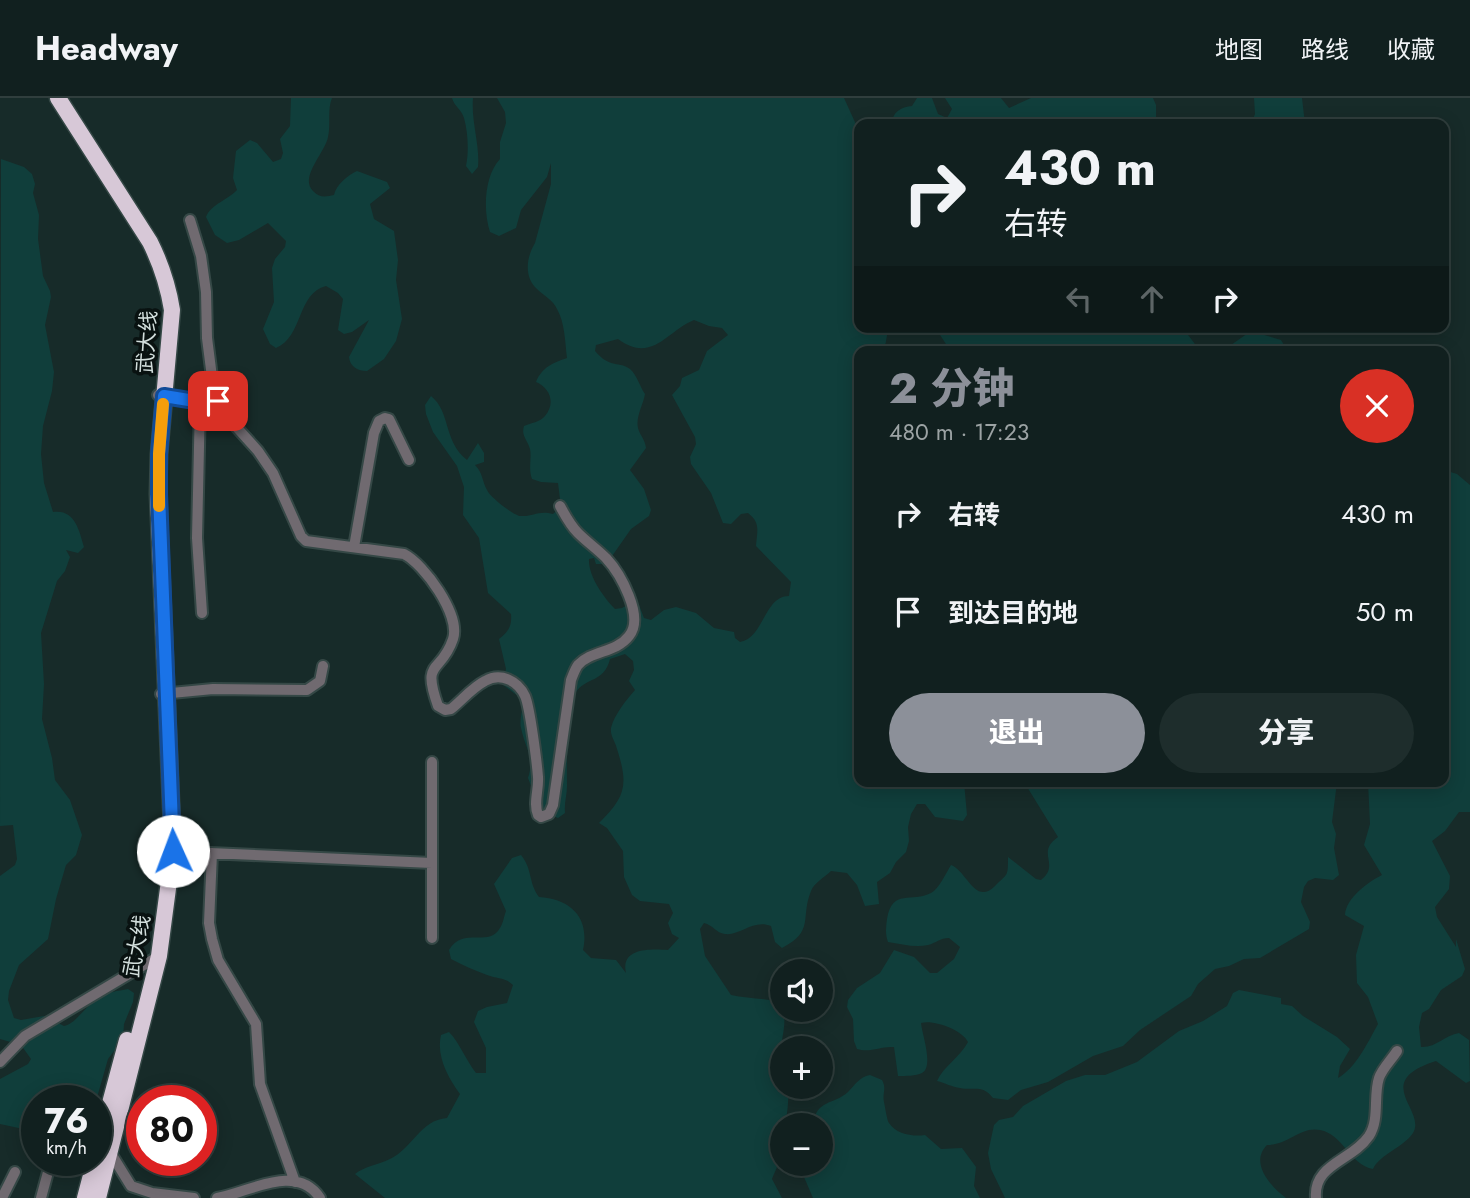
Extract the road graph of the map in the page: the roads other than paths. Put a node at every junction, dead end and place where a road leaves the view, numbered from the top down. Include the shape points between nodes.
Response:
1 (50, 98) edge
2 (58, 98) edge
3 (190, 220) dead end
4 (161, 396) junction
5 (218, 401) junction
6 (201, 402) junction
7 (408, 460) dead end
8 (560, 506) dead end
9 (354, 547) junction
10 (202, 613) dead end
11 (323, 666) dead end
12 (164, 694) junction
13 (432, 762) dead end
14 (169, 851) junction
15 (212, 853) junction
16 (432, 863) junction
17 (432, 938) dead end
18 (153, 959) junction
19 (1397, 1051) dead end
20 (0, 1062) edge
21 (112, 1119) edge
22 (112, 1164) edge
23 (15, 1172) dead end
24 (47, 1176) edge
25 (91, 1176) edge
26 (100, 1176) edge
27 (295, 1182) junction
28 (2, 1198) edge
29 (41, 1198) edge
30 (85, 1198) edge
31 (98, 1198) edge
32 (194, 1198) edge
33 (220, 1198) edge
34 (320, 1198) edge
35 (1316, 1198) edge

1 - 4 highway, 武大线 via 155,265 166,310
2 - 4 highway, 武大线 via 161,263 172,310
3 - 5 street via 201,256 207,338
4 - 6 street
4 - 12 highway, 武大线
5 - 6 street
5 - 9 street via 273,473 301,536 306,541
6 - 10 street via 197,538
7 - 9 street via 389,419 379,421
8 - 9 street via 617,574 627,590 634,622 631,634 617,648 578,666 571,680 553,805 545,817 535,809 538,775 526,697 516,683 497,677 485,681 452,709 438,706 430,674 453,638 454,628 445,600 413,558
11 - 12 street via 320,681 307,690 213,689
12 - 14 highway, 武大线
13 - 16 street
14 - 15 street
14 - 18 highway, 武大线
15 - 16 street
15 - 27 street via 212,939 218,960 256,1024 260,1084
16 - 17 street
18 - 20 street via 25,1036
18 - 21 highway, 武大线
19 - 35 street via 1379,1077 1370,1134 1320,1175
22 - 32 street via 131,1186
23 - 28 street
24 - 29 street
25 - 30 highway
26 - 31 highway, 武大线
27 - 33 street via 256,1185
27 - 34 street

